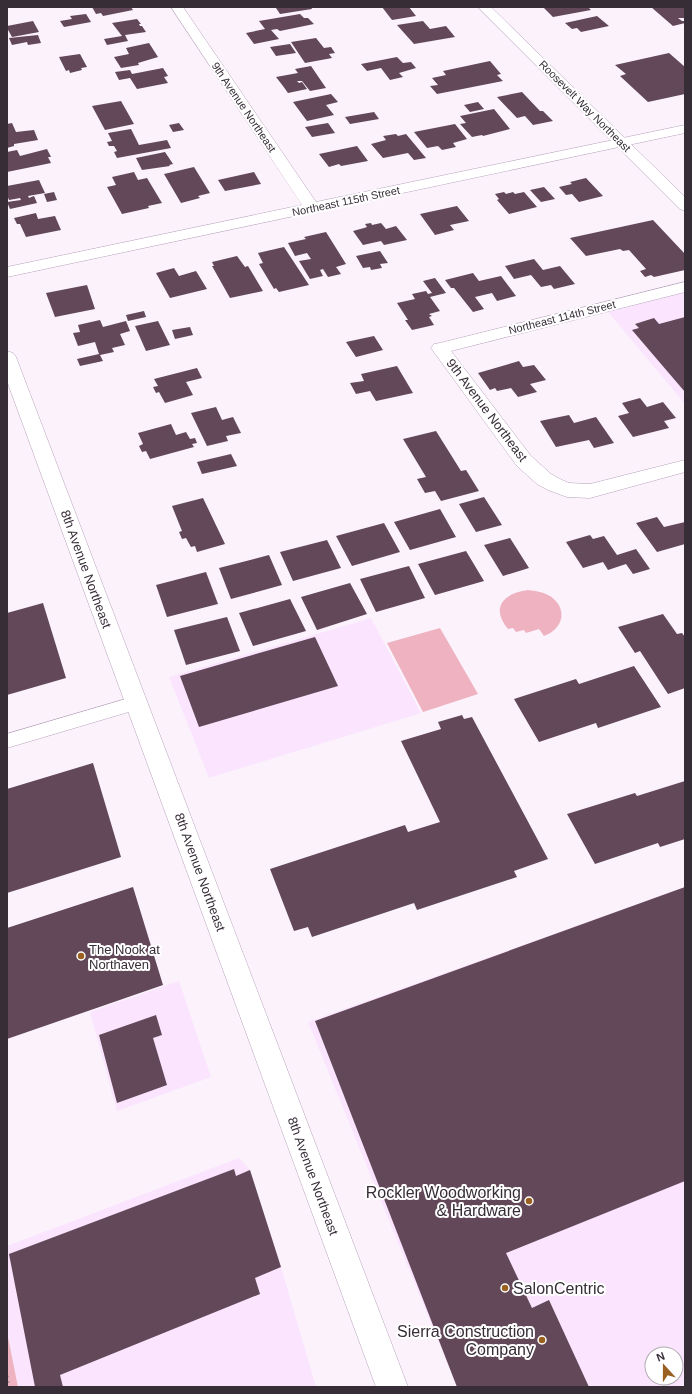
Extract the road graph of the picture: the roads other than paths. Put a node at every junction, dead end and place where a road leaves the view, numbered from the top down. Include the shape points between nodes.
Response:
1 (177, 7) edge
2 (484, 7) edge
3 (685, 130) edge
4 (622, 143) junction
5 (685, 206) edge
6 (312, 208) junction
7 (7, 272) edge
8 (685, 287) edge
9 (440, 348) joint
10 (7, 357) edge
11 (685, 466) edge
12 (136, 703) junction
13 (7, 741) edge
14 (392, 1387) edge

1 - 6 street, 9th Avenue Northeast
2 - 4 street, Roosevelt Way Northeast
3 - 4 street, Northeast 115th Street
4 - 5 street, Roosevelt Way Northeast
4 - 6 street, Northeast 115th Street
6 - 7 street, Northeast 115th Street
8 - 9 street, Northeast 114th Street
9 - 11 street, 9th Avenue Northeast via 524,461 555,485 567,490 590,491
10 - 12 street, 8th Avenue Northeast
12 - 13 lane
12 - 14 street, 8th Avenue Northeast

